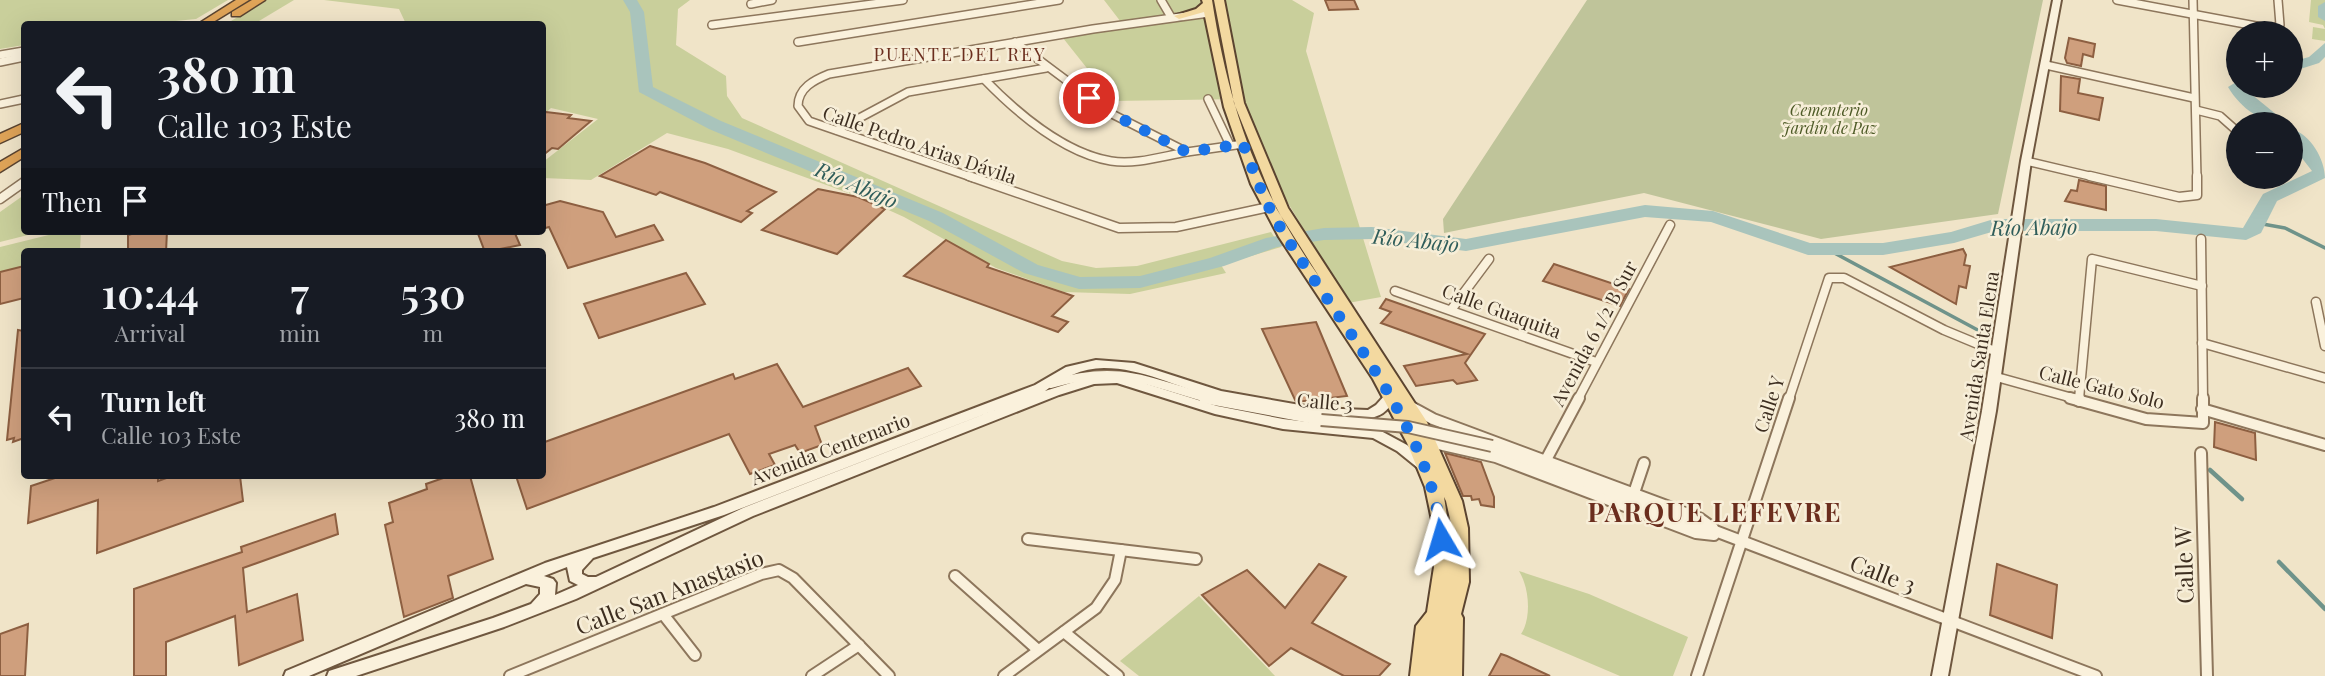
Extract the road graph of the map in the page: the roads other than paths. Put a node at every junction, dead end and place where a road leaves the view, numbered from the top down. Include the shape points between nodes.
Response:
1 (244, 0) edge
2 (260, 0) edge
3 (770, 0) edge
4 (903, 0) edge
5 (1059, 0) edge
6 (1161, 0) edge
7 (2057, 0) edge
8 (2117, 0) edge
9 (2193, 0) edge
10 (2278, 0) edge
11 (891, 1) edge
12 (1039, 2) edge
13 (751, 4) dead end
14 (1211, 7) edge
15 (2193, 14) junction
16 (1180, 16) junction
17 (207, 21) edge
18 (224, 21) edge
19 (712, 25) dead end
20 (798, 42) dead end
21 (1015, 42) junction
22 (21, 52) edge
23 (0, 55) edge
24 (21, 58) edge
25 (0, 62) edge
26 (2046, 65) junction
27 (1046, 68) junction
28 (984, 79) junction
29 (2194, 98) junction
30 (1208, 99) dead end
31 (21, 100) edge
32 (0, 104) edge
33 (2196, 110) junction
34 (2226, 121) edge
35 (21, 128) edge
36 (837, 131) junction
37 (0, 139) edge
38 (21, 142) edge
39 (1243, 144) junction
40 (1230, 145) junction
41 (1187, 152) junction
42 (21, 154) edge
43 (0, 156) edge
44 (2026, 161) junction
45 (0, 168) edge
46 (21, 184) edge
47 (0, 199) edge
48 (1269, 207) junction
49 (1670, 225) dead end
50 (1286, 226) junction
51 (2201, 239) dead end
52 (1297, 243) junction
53 (1489, 259) dead end
54 (2202, 286) junction
55 (1395, 290) dead end
56 (2316, 302) dead end
57 (1451, 310) junction
58 (2202, 343) junction
59 (2325, 346) edge
60 (1997, 352) junction
61 (1596, 362) junction
62 (1993, 376) junction
63 (2325, 378) edge
64 (1040, 388) junction
65 (1390, 398) junction
66 (2079, 401) junction
67 (1410, 407) junction
68 (2202, 409) junction
69 (1366, 415) junction
70 (1376, 434) junction
71 (1430, 442) junction
72 (2325, 445) edge
73 (2201, 453) dead end
74 (1547, 458) junction
75 (1644, 463) dead end
76 (1423, 465) junction
77 (1634, 493) junction
78 (1722, 535) junction
79 (1028, 539) dead end
80 (1741, 542) junction
81 (1121, 550) junction
82 (593, 552) junction
83 (1196, 559) dead end
84 (955, 576) dead end
85 (523, 578) junction
86 (603, 581) junction
87 (535, 608) junction
88 (663, 614) junction
89 (1434, 617) junction
90 (1454, 617) junction
91 (1950, 620) junction
92 (1064, 632) junction
93 (859, 645) junction
94 (1038, 650) junction
95 (695, 655) dead end
96 (529, 673) edge
97 (292, 676) edge
98 (335, 676) edge
99 (510, 676) edge
100 (813, 676) edge
101 (890, 676) edge
102 (1004, 676) edge
103 (1118, 676) edge
104 (1419, 676) edge
105 (1453, 676) edge
106 (1697, 676) edge
107 (1940, 676) edge
108 (2096, 676) edge
109 (2207, 676) edge

1 - 17 highway
2 - 18 highway
3 - 13 street
4 - 11 street
5 - 12 street
6 - 16 street
7 - 26 main road, Avenida Santa Elena
8 - 15 street
9 - 15 street
10 - 15 street via 2279,28
11 - 19 street
12 - 20 street
14 - 16 main road
14 - 16 main road
14 - 39 main road via 1225,95
14 - 50 main road via 1239,103
15 - 29 street
16 - 21 street
21 - 27 street
21 - 36 street, Calle Pedro Arias Dávila via 815,80 797,101 800,114
22 - 23 street
24 - 25 street
26 - 29 street
26 - 44 main road, Avenida Santa Elena
27 - 28 street
27 - 41 street via 1110,113
28 - 36 street via 895,96
28 - 41 street via 1020,113 1098,157 1128,162
29 - 33 street
30 - 40 street
31 - 32 street
33 - 34 street
33 - 44 street via 2197,195 2179,197
35 - 37 highway
36 - 48 street, Calle Pedro Arias Dávila via 1118,228 1166,229
38 - 43 highway
39 - 40 street
39 - 48 main road
40 - 41 street
42 - 45 highway
44 - 60 main road, Avenida Santa Elena
46 - 47 street
48 - 50 main road
49 - 61 street, Avenida 6 1/2 B Sur
50 - 52 main road
51 - 54 street
52 - 65 main road
52 - 67 main road
53 - 57 street
54 - 58 street
54 - 66 street via 2092,259
55 - 57 street, Calle Guaquita
56 - 59 street
57 - 61 street, Calle Guaquita
58 - 63 street
58 - 68 street
60 - 62 main road, Avenida Santa Elena
60 - 80 street, Calle Y via 1844,278 1829,278
61 - 74 street, Avenida 6 1/2 B Sur
62 - 66 street, Calle Gato Solo
62 - 91 main road, Avenida Santa Elena
64 - 69 main road, Avenida Centenario via 1073,369 1107,364 1276,406
64 - 78 street, Calle 3, bridge via 1089,372 1123,372 1217,401 1321,420 1403,425 1455,435
64 - 82 main road, Avenida Centenario via 719,511
65 - 69 main road
65 - 76 main road
66 - 68 street, Calle Gato Solo via 2146,419 2203,423
67 - 71 main road
67 - 74 street, Calle 3
68 - 72 street
69 - 70 main road via 1383,423
70 - 76 main road, Avenida Centenario
70 - 86 main road, Avenida Centenario via 1248,417 1131,382 1093,380 1046,394 748,512
71 - 78 street, Calle 3 via 1480,452 1696,533
71 - 90 main road via 1460,528 1462,556
73 - 109 street, Calle W
74 - 77 street, Calle 3
75 - 77 street
76 - 89 main road via 1440,519 1442,578
77 - 78 street, Calle 3 via 1699,518
78 - 80 street, Calle 3
79 - 81 street
80 - 91 street, Calle 3
80 - 106 street, Calle Y
81 - 83 street
81 - 92 street via 1108,594
82 - 85 main road, Avenida Centenario
82 - 86 main road via 574,568 575,577 587,583
84 - 94 street
85 - 87 main road via 548,583 547,596
85 - 97 main road, Avenida Centenario
86 - 87 main road, Avenida Centenario
87 - 98 main road, Avenida Centenario
88 - 93 street, Calle San Anastasio via 779,570 793,578
88 - 95 street
88 - 96 street, Calle San Anastasio
89 - 90 main road via 1432,666 1436,676
89 - 104 main road via 1425,626
90 - 105 main road
91 - 107 main road, Avenida Santa Elena
91 - 108 street, Calle 3
92 - 94 street
92 - 103 street
93 - 100 street
93 - 101 street, Calle San Anastasio
94 - 102 street
96 - 99 street, Calle San Anastasio

